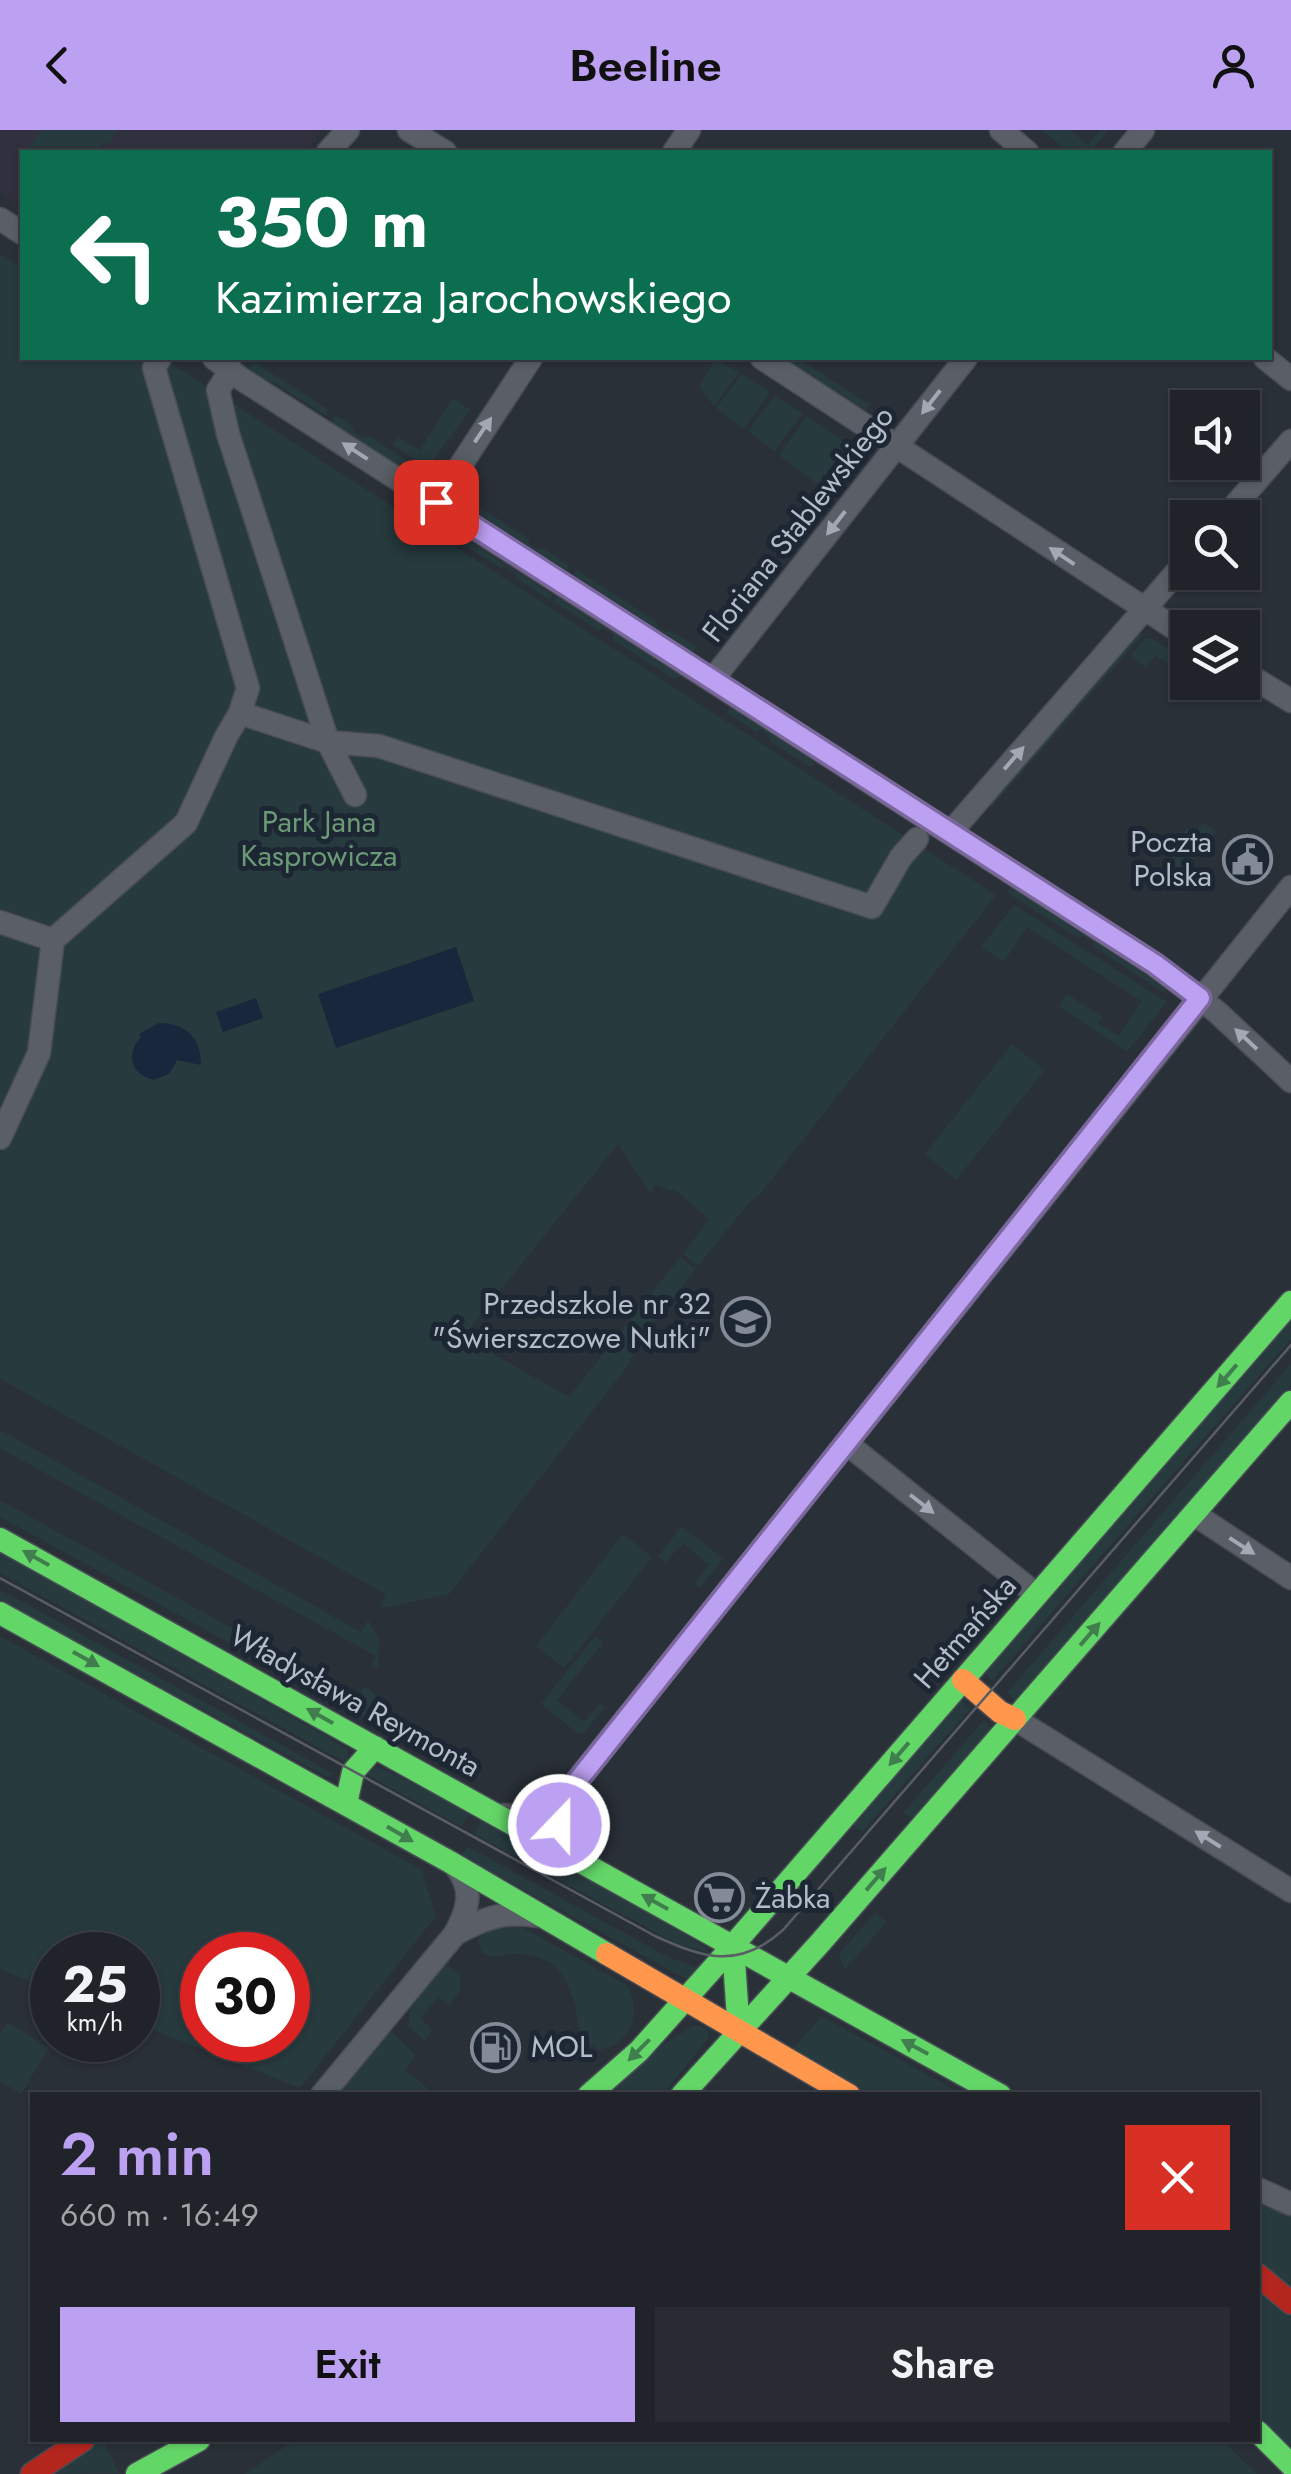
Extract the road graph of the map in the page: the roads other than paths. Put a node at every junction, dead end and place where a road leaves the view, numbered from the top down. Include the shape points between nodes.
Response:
1 (351, 130) edge
2 (409, 130) edge
3 (1001, 130) edge
4 (1143, 130) edge
5 (330, 150) edge
6 (442, 150) edge
7 (1025, 150) edge
8 (1127, 150) edge
9 (159, 360) edge
10 (530, 360) edge
11 (765, 360) edge
12 (964, 360) edge
13 (1268, 360) edge
14 (223, 364) edge
15 (1291, 380) edge
16 (1291, 441) edge
17 (896, 446) junction
18 (1240, 500) edge
19 (436, 502) junction
20 (1170, 579) edge
21 (1143, 610) junction
22 (1170, 626) edge
23 (714, 680) junction
24 (1260, 682) edge
25 (1291, 702) edge
26 (240, 713) junction
27 (328, 742) junction
28 (355, 795) dead end
29 (950, 832) junction
30 (917, 839) dead end
31 (1291, 887) edge
32 (0, 922) edge
33 (53, 940) junction
34 (1200, 998) junction
35 (1291, 1082) edge
36 (0, 1138) edge
37 (1291, 1302) edge
38 (1291, 1402) edge
39 (846, 1443) junction
40 (1194, 1514) junction
41 (0, 1539) edge
42 (1291, 1578) edge
43 (1037, 1595) junction
44 (0, 1613) edge
45 (963, 1680) junction
46 (1016, 1720) junction
47 (375, 1746) junction
48 (567, 1794) junction
49 (346, 1804) junction
50 (499, 1814) junction
51 (576, 1857) junction
52 (456, 1866) junction
53 (1291, 1891) edge
54 (539, 1916) junction
55 (456, 1934) junction
56 (733, 1946) junction
57 (788, 1978) junction
58 (823, 1998) junction
59 (737, 1999) junction
60 (770, 1999) junction
61 (685, 2000) junction
62 (739, 2033) junction
63 (324, 2092) edge
64 (592, 2092) edge
65 (685, 2092) edge
66 (845, 2092) edge
67 (995, 2092) edge
68 (1260, 2190) edge
69 (1291, 2204) edge
70 (1260, 2277) edge
71 (1291, 2303) edge
72 (1260, 2434) edge
73 (80, 2442) edge
74 (195, 2442) edge
75 (1291, 2465) edge
76 (32, 2474) edge
77 (137, 2474) edge

1 - 5 street
2 - 6 street
3 - 7 street
4 - 8 street
9 - 26 street via 154,368 248,688
19 -> 10 street
11 - 17 street
12 -> 17 street, Floriana Stablewskiego
13 - 15 street
19 -> 14 street
14 - 27 street via 218,390 228,434
16 - 18 street
21 -> 17 street
17 -> 23 street, Floriana Stablewskiego
19 - 23 street
20 - 21 street
21 - 22 street
29 -> 21 street
23 - 29 street
24 - 25 street
26 - 27 street
26 - 33 street via 186,823
27 - 28 street
27 - 30 street via 378,746 872,907
29 - 34 street
31 - 34 street
32 - 33 street
33 - 36 street via 39,1053
35 -> 34 street
34 - 39 street
37 -> 43 main road, Hetmańska
38 - 40 main road
39 -> 43 street
39 - 48 street
40 -> 42 street
46 -> 40 main road
47 -> 41 main road, Władysława Reymonta
43 - 45 main road, Hetmańska
44 -> 49 main road
45 - 46 main road
45 -> 56 main road, Hetmańska
53 -> 46 street
57 -> 46 main road
47 - 49 main road via 346,1782
47 - 50 main road, Władysława Reymonta
48 - 50 street via 539,1814
48 - 51 street via 559,1825
49 -> 52 main road
50 - 51 main road, Władysława Reymonta
56 -> 51 main road, Władysława Reymonta
52 - 54 main road
52 - 55 street via 469,1899
54 - 55 street via 491,1917
54 - 61 main road
55 - 63 street
56 - 57 main road, Władysława Reymonta
56 - 59 main road
56 - 61 main road, Hetmańska
57 - 58 main road, Władysława Reymonta
57 - 60 main road
58 - 60 main road
67 -> 58 main road, Władysława Reymonta
59 - 60 main road
59 - 61 main road
59 - 62 main road
60 - 62 main road
61 - 62 main road
61 -> 64 main road, Hetmańska
62 - 65 main road
62 - 66 main road
68 - 69 street
70 - 71 main road
72 - 75 main road
73 - 76 main road
74 - 77 main road

